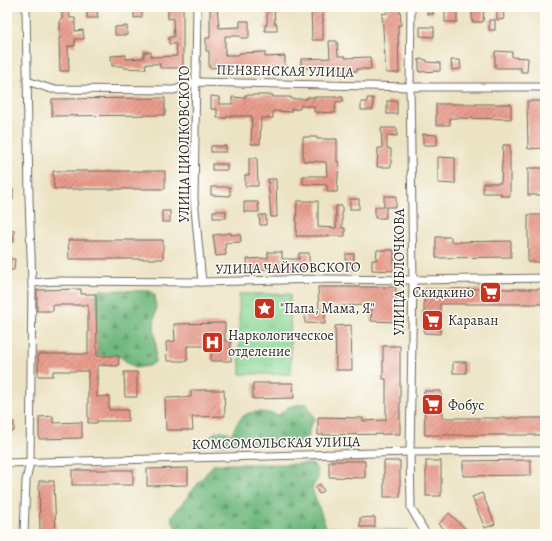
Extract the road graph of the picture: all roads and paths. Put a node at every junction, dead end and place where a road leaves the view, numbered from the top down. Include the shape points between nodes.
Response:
1 (26, 7) edge
2 (197, 7) edge
3 (411, 7) edge
4 (27, 81) junction
5 (197, 82) junction
6 (410, 87) junction
7 (545, 87) edge
8 (545, 278) edge
9 (413, 280) junction
10 (202, 282) junction
11 (32, 284) junction
12 (545, 451) edge
13 (410, 452) junction
14 (7, 462) edge
15 (30, 462) junction
16 (24, 534) edge
17 (426, 534) edge

1 - 4 street
2 - 5 street, УЛИЦА ЦИОЛКОВСКОГО
3 - 6 street, УЛИЦА ЯБЛОЧКОВА
4 - 5 street, ПЕНЗЕНСКАЯ УЛИЦА via 51,89 159,90 174,90
4 - 11 street
5 - 6 street, ПЕНЗЕНСКАЯ УЛИЦА
5 - 10 street, УЛИЦА ЦИОЛКОВСКОГО via 194,199
6 - 7 street, ПЕНЗЕНСКАЯ УЛИЦА
6 - 9 street, УЛИЦА ЯБЛОЧКОВА
8 - 9 street, УЛИЦА ЧАЙКОВСКОГО
9 - 10 street, УЛИЦА ЧАЙКОВСКОГО
9 - 13 street, УЛИЦА ЯБЛОЧКОВА
10 - 11 street, УЛИЦА ЧАЙКОВСКОГО via 56,281
11 - 15 street
12 - 13 street, КОМСОМОЛЬСКАЯ УЛИЦА
13 - 15 street, КОМСОМОЛЬСКАЯ УЛИЦА
13 - 17 street, УЛИЦА ЯБЛОЧКОВА via 411,508
14 - 15 street, КОМСОМОЛЬСКАЯ УЛИЦА
15 - 16 street via 26,481

